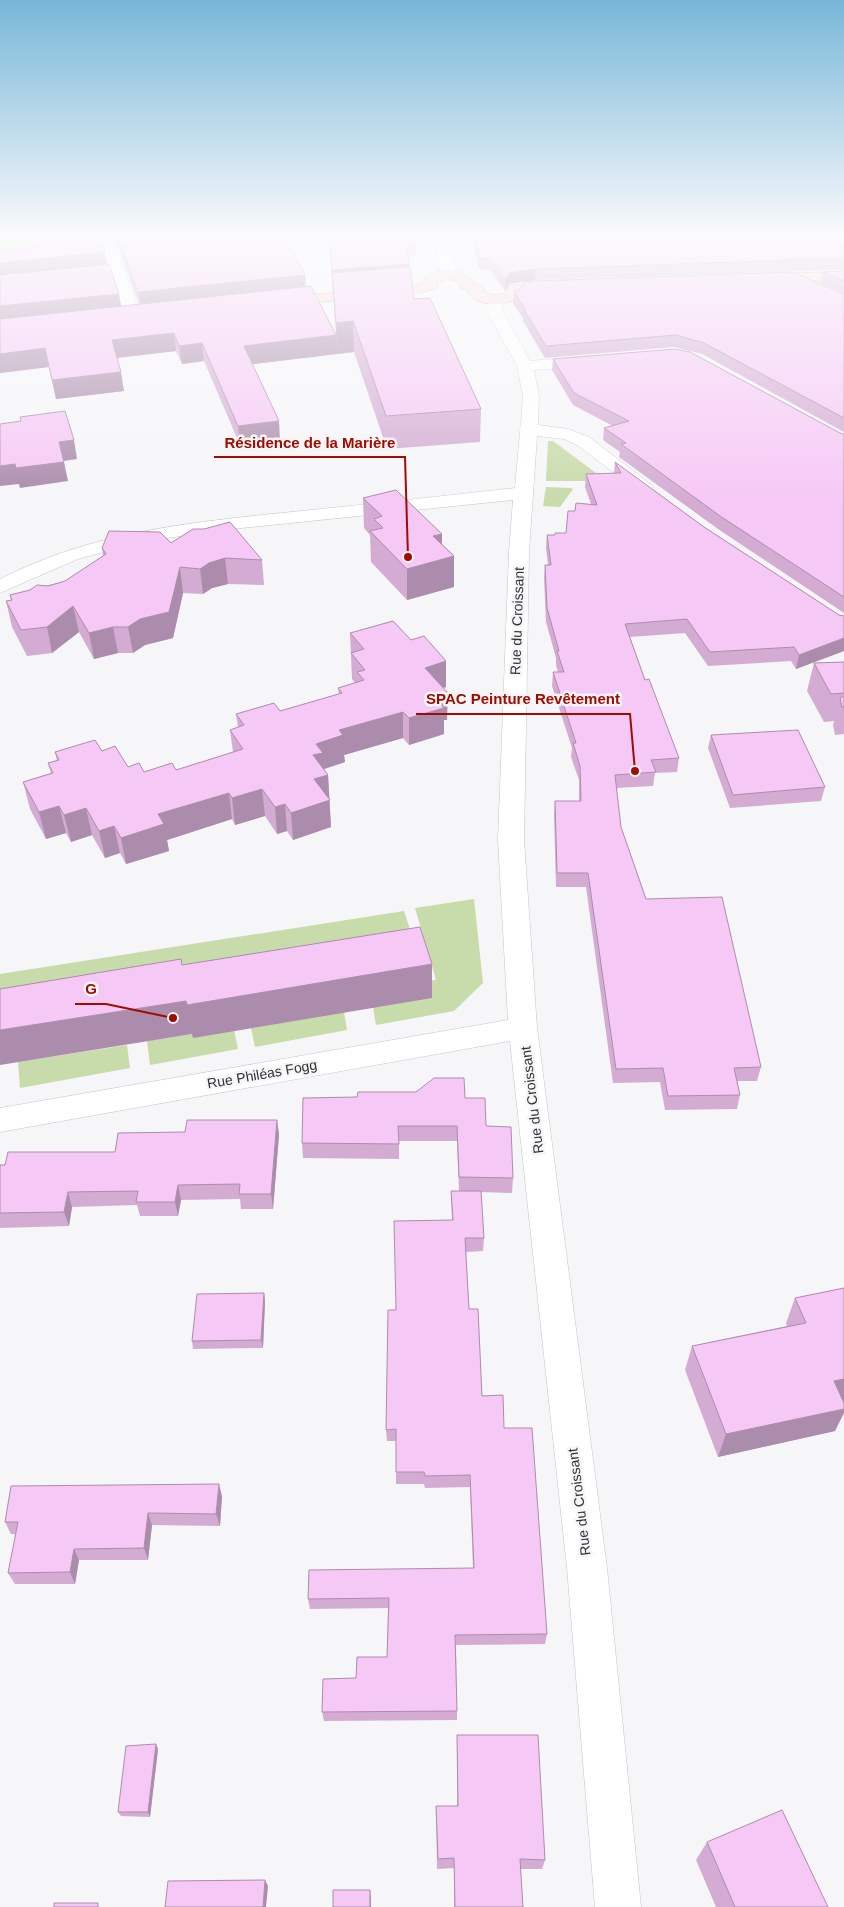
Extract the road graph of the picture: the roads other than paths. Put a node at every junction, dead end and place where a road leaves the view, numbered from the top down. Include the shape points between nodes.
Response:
1 (501, 324) edge
2 (608, 359) edge
3 (524, 366) junction
4 (527, 429) junction
5 (523, 493) junction
6 (658, 497) edge
7 (0, 587) edge
8 (523, 1028) junction
9 (0, 1120) edge
10 (618, 1907) edge

1 - 3 street, Rue du Croissant
2 - 3 street
3 - 4 street, Rue du Croissant via 530,396
4 - 5 street, Rue du Croissant
4 - 6 street via 568,434 583,441
5 - 7 street via 208,526 120,540 72,553 25,572
5 - 8 street, Rue du Croissant via 511,840
8 - 9 street, Rue Philéas Fogg
8 - 10 street, Rue du Croissant via 586,1568

